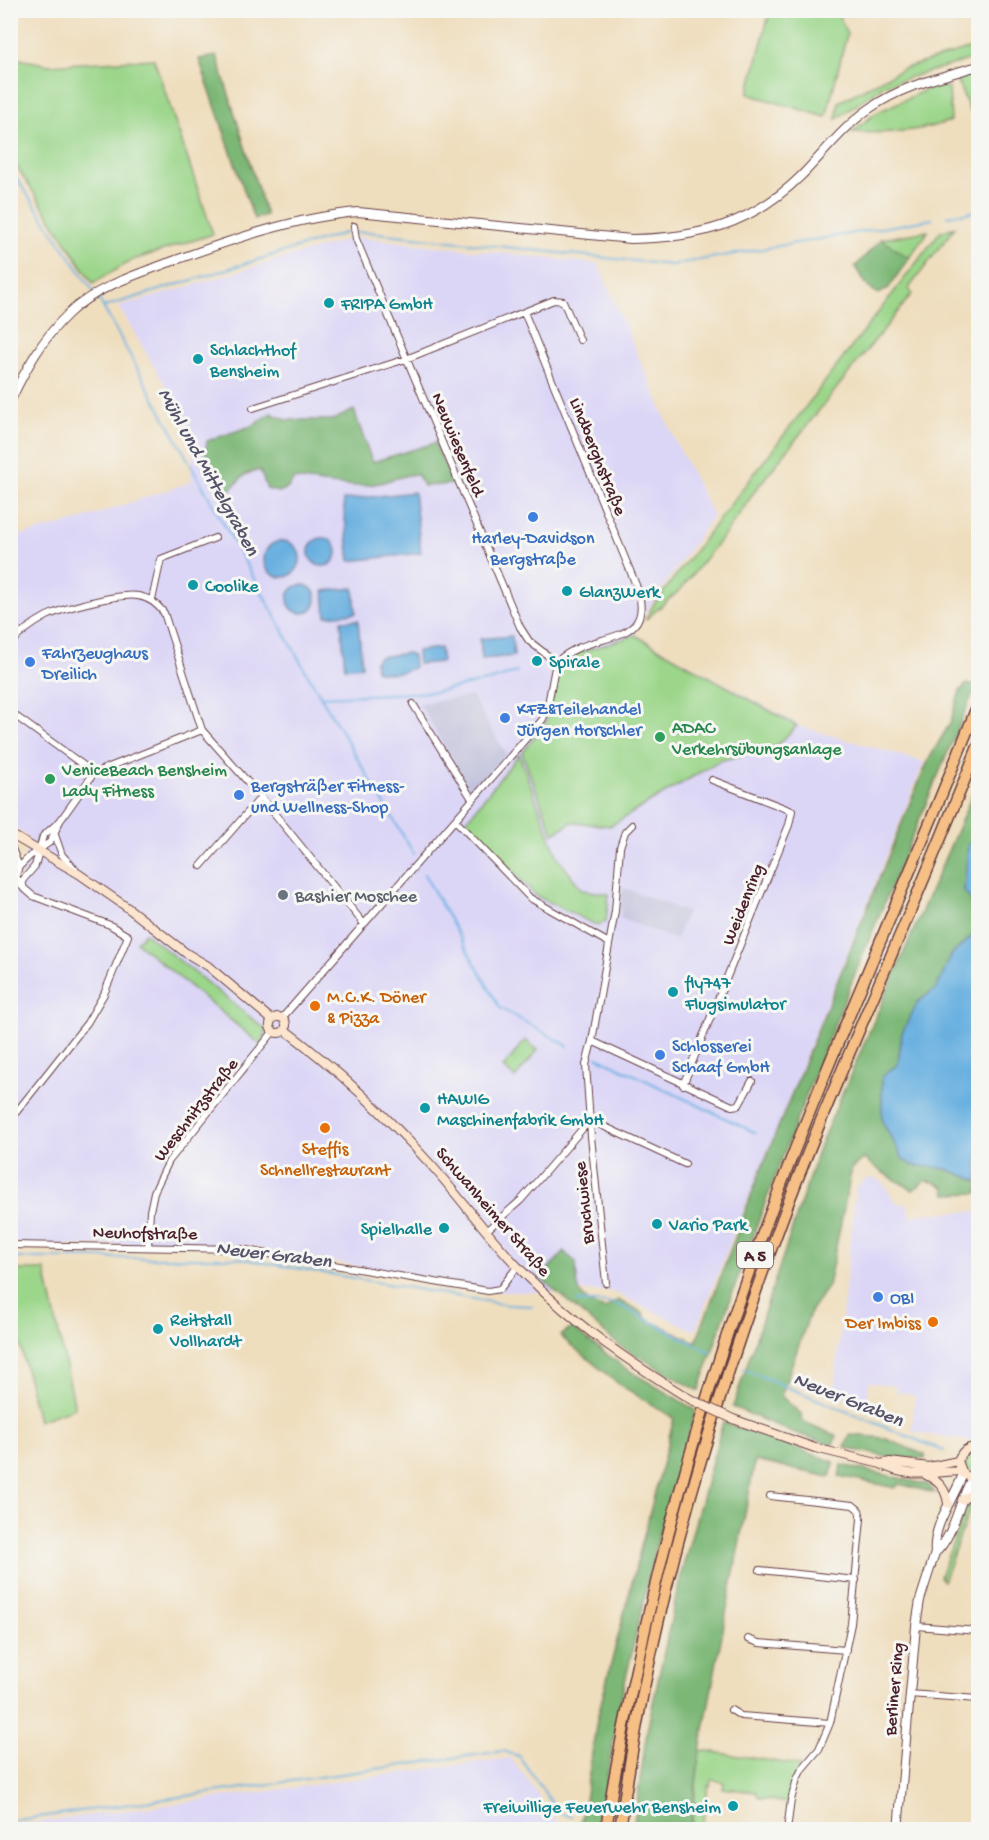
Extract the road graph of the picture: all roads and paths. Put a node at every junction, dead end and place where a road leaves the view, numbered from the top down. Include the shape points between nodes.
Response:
1 (978, 66) edge
2 (354, 226) dead end
3 (524, 312) junction
4 (580, 340) dead end
5 (406, 359) junction
6 (10, 402) edge
7 (253, 408) dead end
8 (215, 538) dead end
9 (152, 600) junction
10 (10, 644) edge
11 (556, 662) junction
12 (413, 704) dead end
13 (978, 704) edge
14 (10, 712) edge
15 (202, 730) junction
16 (978, 747) edge
17 (94, 773) junction
18 (712, 780) dead end
19 (261, 797) junction
20 (472, 799) junction
21 (60, 820) junction
22 (455, 820) junction
23 (632, 825) dead end
24 (10, 834) edge
25 (55, 835) junction
26 (10, 843) edge
27 (38, 850) junction
28 (201, 866) dead end
29 (19, 867) junction
30 (79, 874) junction
31 (24, 889) junction
32 (364, 924) junction
33 (609, 943) junction
34 (282, 1018) junction
35 (272, 1020) junction
36 (285, 1030) junction
37 (273, 1032) junction
38 (592, 1041) junction
39 (752, 1081) dead end
40 (683, 1085) junction
41 (10, 1120) edge
42 (590, 1120) junction
43 (685, 1164) dead end
44 (486, 1231) junction
45 (10, 1245) edge
46 (148, 1246) junction
47 (518, 1267) junction
48 (606, 1283) dead end
49 (977, 1446) edge
50 (958, 1461) junction
51 (881, 1464) junction
52 (962, 1472) junction
53 (926, 1475) junction
54 (975, 1478) edge
55 (978, 1490) edge
56 (770, 1496) dead end
57 (962, 1500) junction
58 (948, 1504) junction
59 (935, 1553) junction
60 (760, 1570) dead end
61 (856, 1580) junction
62 (916, 1626) junction
63 (978, 1631) edge
64 (748, 1639) dead end
65 (846, 1650) junction
66 (909, 1694) junction
67 (978, 1700) edge
68 (731, 1710) dead end
69 (830, 1723) junction
70 (606, 1830) edge
71 (620, 1830) edge
72 (787, 1830) edge
73 (898, 1830) edge

1 - 6 street via 911,87 868,109 777,196 747,215 700,233 631,239 378,213 335,214 225,242 130,277 86,301 43,343
2 - 5 street, Neuwiesenfeld
3 - 4 street via 554,300 563,301
3 - 5 street
3 - 11 street, Lindberghstraße via 642,600 642,611 632,629 577,648
5 - 7 street
5 - 11 street, Neuwiesenfeld via 520,627 529,641
8 - 9 street via 161,559
9 - 10 street via 126,595 65,609 29,627
9 - 15 street via 164,613
11 - 20 street via 543,719
12 - 20 street
13 - 70 highway, A 5 via 809,1115 716,1366 654,1589
14 - 17 street
15 - 17 street
15 - 19 street
16 - 71 highway, A 5 via 842,1070 750,1306 681,1531 639,1715
17 - 21 street
18 - 40 street, Weidenring via 792,811
19 - 28 street
19 - 32 street
20 - 22 street
21 - 25 street
21 - 27 street via 43,836
22 - 32 street
22 - 33 street via 531,898
23 - 33 street via 620,846
24 - 27 main road
25 - 27 street
25 - 30 street via 62,855
26 - 29 street
27 - 29 street
27 - 30 main road
27 - 31 street via 35,866 22,881
29 - 31 street via 16,880
30 - 35 main road via 208,966
31 - 41 street via 128,936 104,994 87,1023
32 - 34 street
33 - 38 street
34 - 35 main road
34 - 36 main road
35 - 37 main road
36 - 37 main road
36 - 44 main road, Schwanheimer Straße via 386,1118
37 - 46 street, Weschnitzstraße via 169,1161 154,1192
38 - 40 street
38 - 42 street, Bruchwiese via 586,1065
39 - 40 street via 736,1107
42 - 43 street
42 - 44 street via 521,1200
42 - 48 street, Bruchwiese
44 - 47 main road, Schwanheimer Straße
45 - 46 street, Neuhofstraße
46 - 47 street, Neuhofstraße via 240,1249 488,1292 500,1289
47 - 51 main road, Schwanheimer Straße, bridge via 598,1340 690,1399 786,1439
49 - 50 main road via 964,1451
50 - 51 main road via 929,1467
50 - 52 main road
51 - 53 main road
52 - 53 main road
52 - 54 main road, Berliner Ring
52 - 58 street, Berliner Ring
53 - 58 main road via 945,1491
54 - 57 street, Berliner Ring via 966,1487
55 - 57 main road
56 - 61 street via 857,1507 861,1519
57 - 59 street, Berliner Ring via 942,1547
58 - 59 street, Berliner Ring via 934,1545
59 - 62 street, Berliner Ring
60 - 61 street
61 - 65 street
62 - 63 street
62 - 66 street, Berliner Ring
64 - 65 street
65 - 69 street
66 - 67 street
66 - 73 street, Berliner Ring
68 - 69 street via 741,1716
69 - 72 street via 819,1749 797,1779

